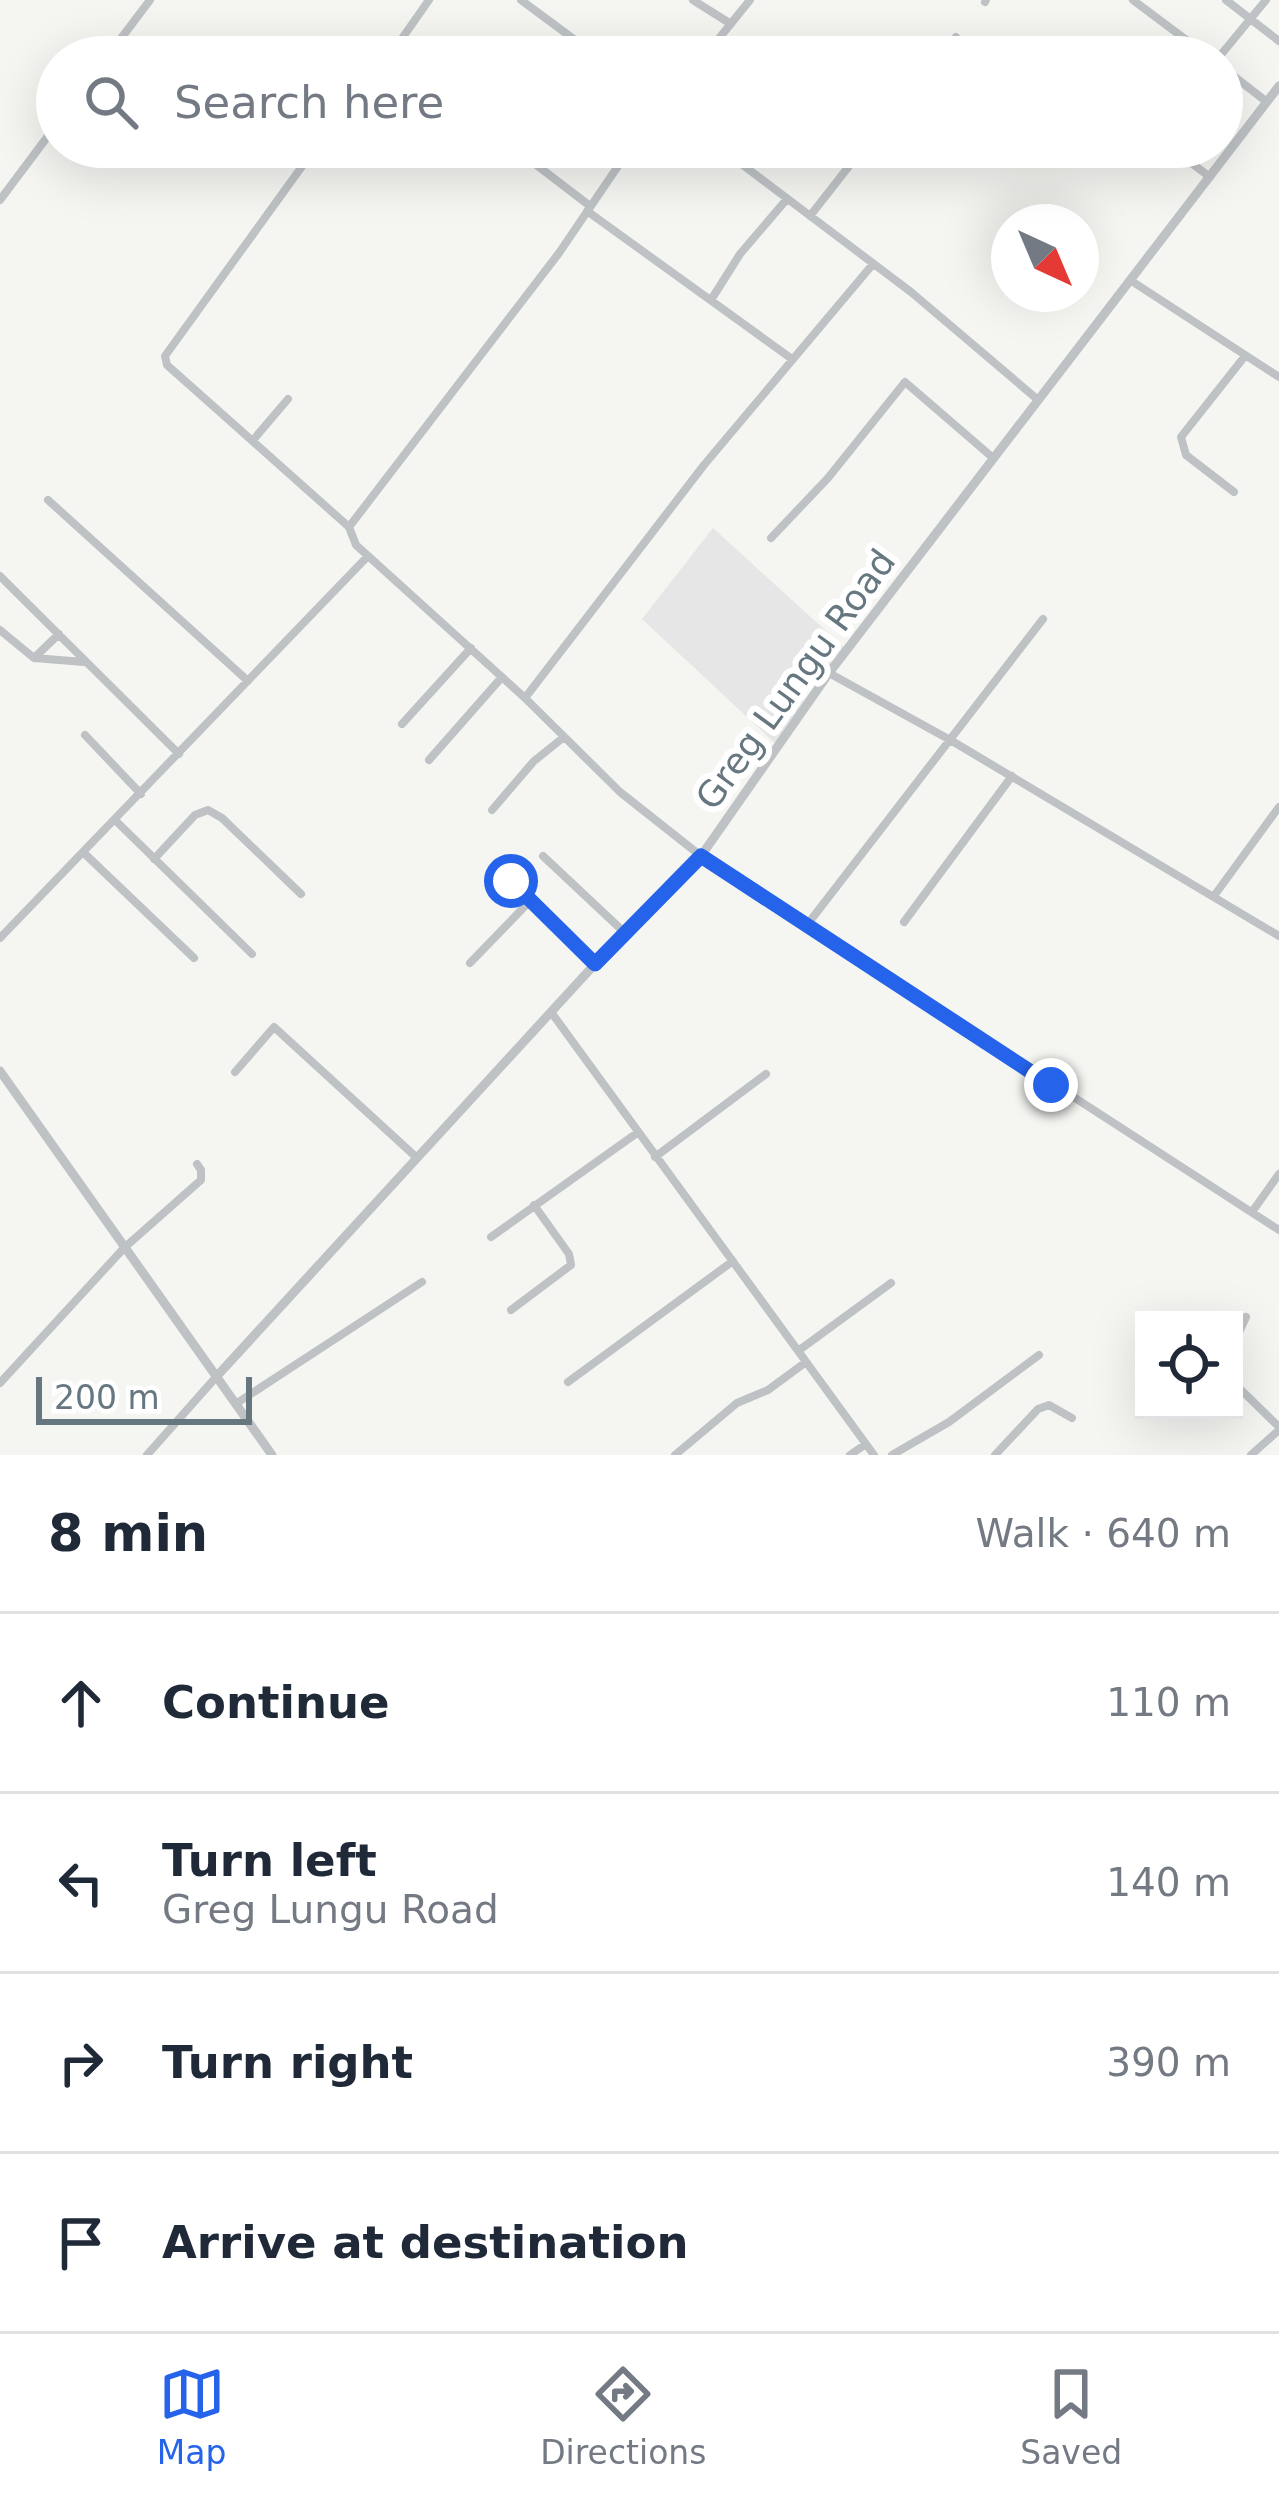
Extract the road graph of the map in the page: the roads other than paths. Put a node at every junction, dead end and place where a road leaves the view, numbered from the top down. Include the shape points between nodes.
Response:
1 (151, 0) edge
2 (429, 0) edge
3 (521, 0) edge
4 (694, 0) edge
5 (750, 0) edge
6 (1132, 0) edge
7 (1226, 0) edge
8 (1266, 0) edge
9 (1251, 18) junction
10 (731, 24) junction
11 (123, 36) edge
12 (405, 36) edge
13 (570, 36) edge
14 (721, 36) edge
15 (1181, 36) edge
16 (1237, 36) edge
17 (1279, 41) edge
18 (1243, 83) edge
19 (1279, 86) edge
20 (1267, 102) junction
21 (1243, 134) edge
22 (36, 152) edge
23 (301, 168) edge
24 (538, 168) edge
25 (616, 168) edge
26 (746, 168) edge
27 (847, 168) edge
28 (1198, 168) edge
29 (1217, 168) edge
30 (1210, 177) junction
31 (787, 199) junction
32 (0, 200) edge
33 (588, 209) junction
34 (809, 216) junction
35 (873, 264) junction
36 (1128, 279) junction
37 (711, 300) junction
38 (1246, 356) junction
39 (792, 359) junction
40 (1279, 377) edge
41 (1037, 398) junction
42 (288, 399) dead end
43 (254, 439) junction
44 (992, 457) junction
45 (1234, 492) dead end
46 (48, 500) dead end
47 (349, 527) junction
48 (771, 538) dead end
49 (368, 556) junction
50 (0, 576) edge
51 (1043, 619) dead end
52 (0, 630) edge
53 (59, 634) junction
54 (471, 648) junction
55 (34, 658) junction
56 (84, 662) junction
57 (829, 673) junction
58 (502, 677) junction
59 (248, 681) junction
60 (525, 698) junction
61 (402, 724) dead end
62 (85, 735) dead end
63 (564, 737) junction
64 (952, 741) junction
65 (179, 754) junction
66 (429, 760) dead end
67 (1012, 776) junction
68 (141, 794) junction
69 (1279, 807) edge
70 (492, 810) dead end
71 (116, 821) junction
72 (85, 854) junction
73 (543, 856) dead end
74 (701, 856) junction
75 (154, 859) junction
76 (511, 881) dead end
77 (301, 894) dead end
78 (1214, 896) junction
79 (530, 902) junction
80 (904, 922) dead end
81 (806, 925) junction
82 (625, 933) junction
83 (1278, 934) edge
84 (0, 938) edge
85 (253, 954) dead end
86 (194, 958) dead end
87 (470, 963) dead end
88 (595, 964) junction
89 (551, 1012) junction
90 (0, 1071) edge
91 (235, 1072) dead end
92 (766, 1074) dead end
93 (637, 1133) junction
94 (416, 1157) junction
95 (655, 1157) junction
96 (196, 1165) dead end
97 (1279, 1174) edge
98 (534, 1205) junction
99 (1252, 1212) junction
100 (1279, 1230) edge
101 (491, 1237) dead end
102 (124, 1248) junction
103 (733, 1261) junction
104 (422, 1282) dead end
105 (891, 1282) dead end
106 (511, 1310) dead end
107 (1246, 1317) dead end
108 (1243, 1323) edge
109 (799, 1352) junction
110 (1039, 1355) dead end
111 (806, 1362) junction
112 (217, 1376) junction
113 (0, 1382) edge
114 (568, 1382) dead end
115 (1243, 1392) edge
116 (237, 1403) junction
117 (1072, 1418) dead end
118 (1279, 1428) edge
119 (866, 1444) junction
120 (147, 1455) edge
121 (272, 1455) edge
122 (675, 1455) edge
123 (850, 1455) edge
124 (874, 1455) edge
125 (892, 1455) edge
126 (994, 1455) edge
127 (1251, 1455) edge

1 - 11 street
2 - 12 street
3 - 13 street
4 - 10 street
5 - 10 street
6 - 15 street
7 - 9 street
8 - 9 street
9 - 16 street
9 - 17 street
10 - 14 street
18 - 20 street
19 - 20 street, Greg Lungu Road
20 - 21 street, Greg Lungu Road
22 - 32 street
23 - 43 street via 164,360
24 - 33 street
25 - 33 street
26 - 31 street
27 - 34 street
28 - 30 street
29 - 30 street, Greg Lungu Road
30 - 36 street, Greg Lungu Road
31 - 34 street
31 - 37 street
33 - 37 street
33 - 47 street
34 - 35 street
35 - 39 street
35 - 41 street
36 - 38 street
36 - 41 street, Greg Lungu Road
37 - 39 street
38 - 40 street
38 - 45 street via 1181,437 1186,455
39 - 60 street
41 - 44 street, Greg Lungu Road
42 - 43 street
43 - 47 street
44 - 48 street via 904,382
44 - 57 street, Greg Lungu Road
46 - 59 street
47 - 49 street
49 - 54 street
49 - 59 street
50 - 53 street
51 - 64 street
52 - 55 street
53 - 55 street
53 - 56 street
54 - 58 street
54 - 61 street
55 - 56 street
56 - 65 street
57 - 64 street
57 - 74 street, Greg Lungu Road
58 - 60 street
58 - 66 street
59 - 65 street
60 - 63 street
62 - 68 street
63 - 70 street
63 - 74 street
64 - 67 street
64 - 81 street
65 - 68 street
67 - 78 street
67 - 80 street
68 - 71 street
69 - 78 street
71 - 72 street
71 - 75 street
72 - 84 street
72 - 86 street
73 - 82 street
74 - 81 street
74 - 82 street, Greg Lungu Road
75 - 77 street via 208,810
75 - 85 street
76 - 79 street
78 - 83 street
79 - 87 street
79 - 88 street
81 - 99 street
82 - 88 street, Greg Lungu Road
88 - 89 street, Greg Lungu Road
89 - 93 street
89 - 94 street, Greg Lungu Road
90 - 102 street
91 - 94 street via 274,1027
92 - 95 street
93 - 95 street
93 - 98 street
94 - 112 street, Greg Lungu Road
95 - 103 street
96 - 102 street via 201,1180
97 - 99 street
98 - 101 street
98 - 106 street via 571,1265
99 - 100 street
102 - 112 street
102 - 113 street
103 - 109 street
103 - 114 street
104 - 116 street
105 - 109 street
107 - 108 street
109 - 111 street
110 - 125 street
111 - 119 street
111 - 122 street via 737,1403
112 - 116 street
112 - 120 street
115 - 118 street
116 - 121 street
117 - 126 street via 1049,1405 1038,1409
118 - 127 street
119 - 123 street
119 - 124 street

